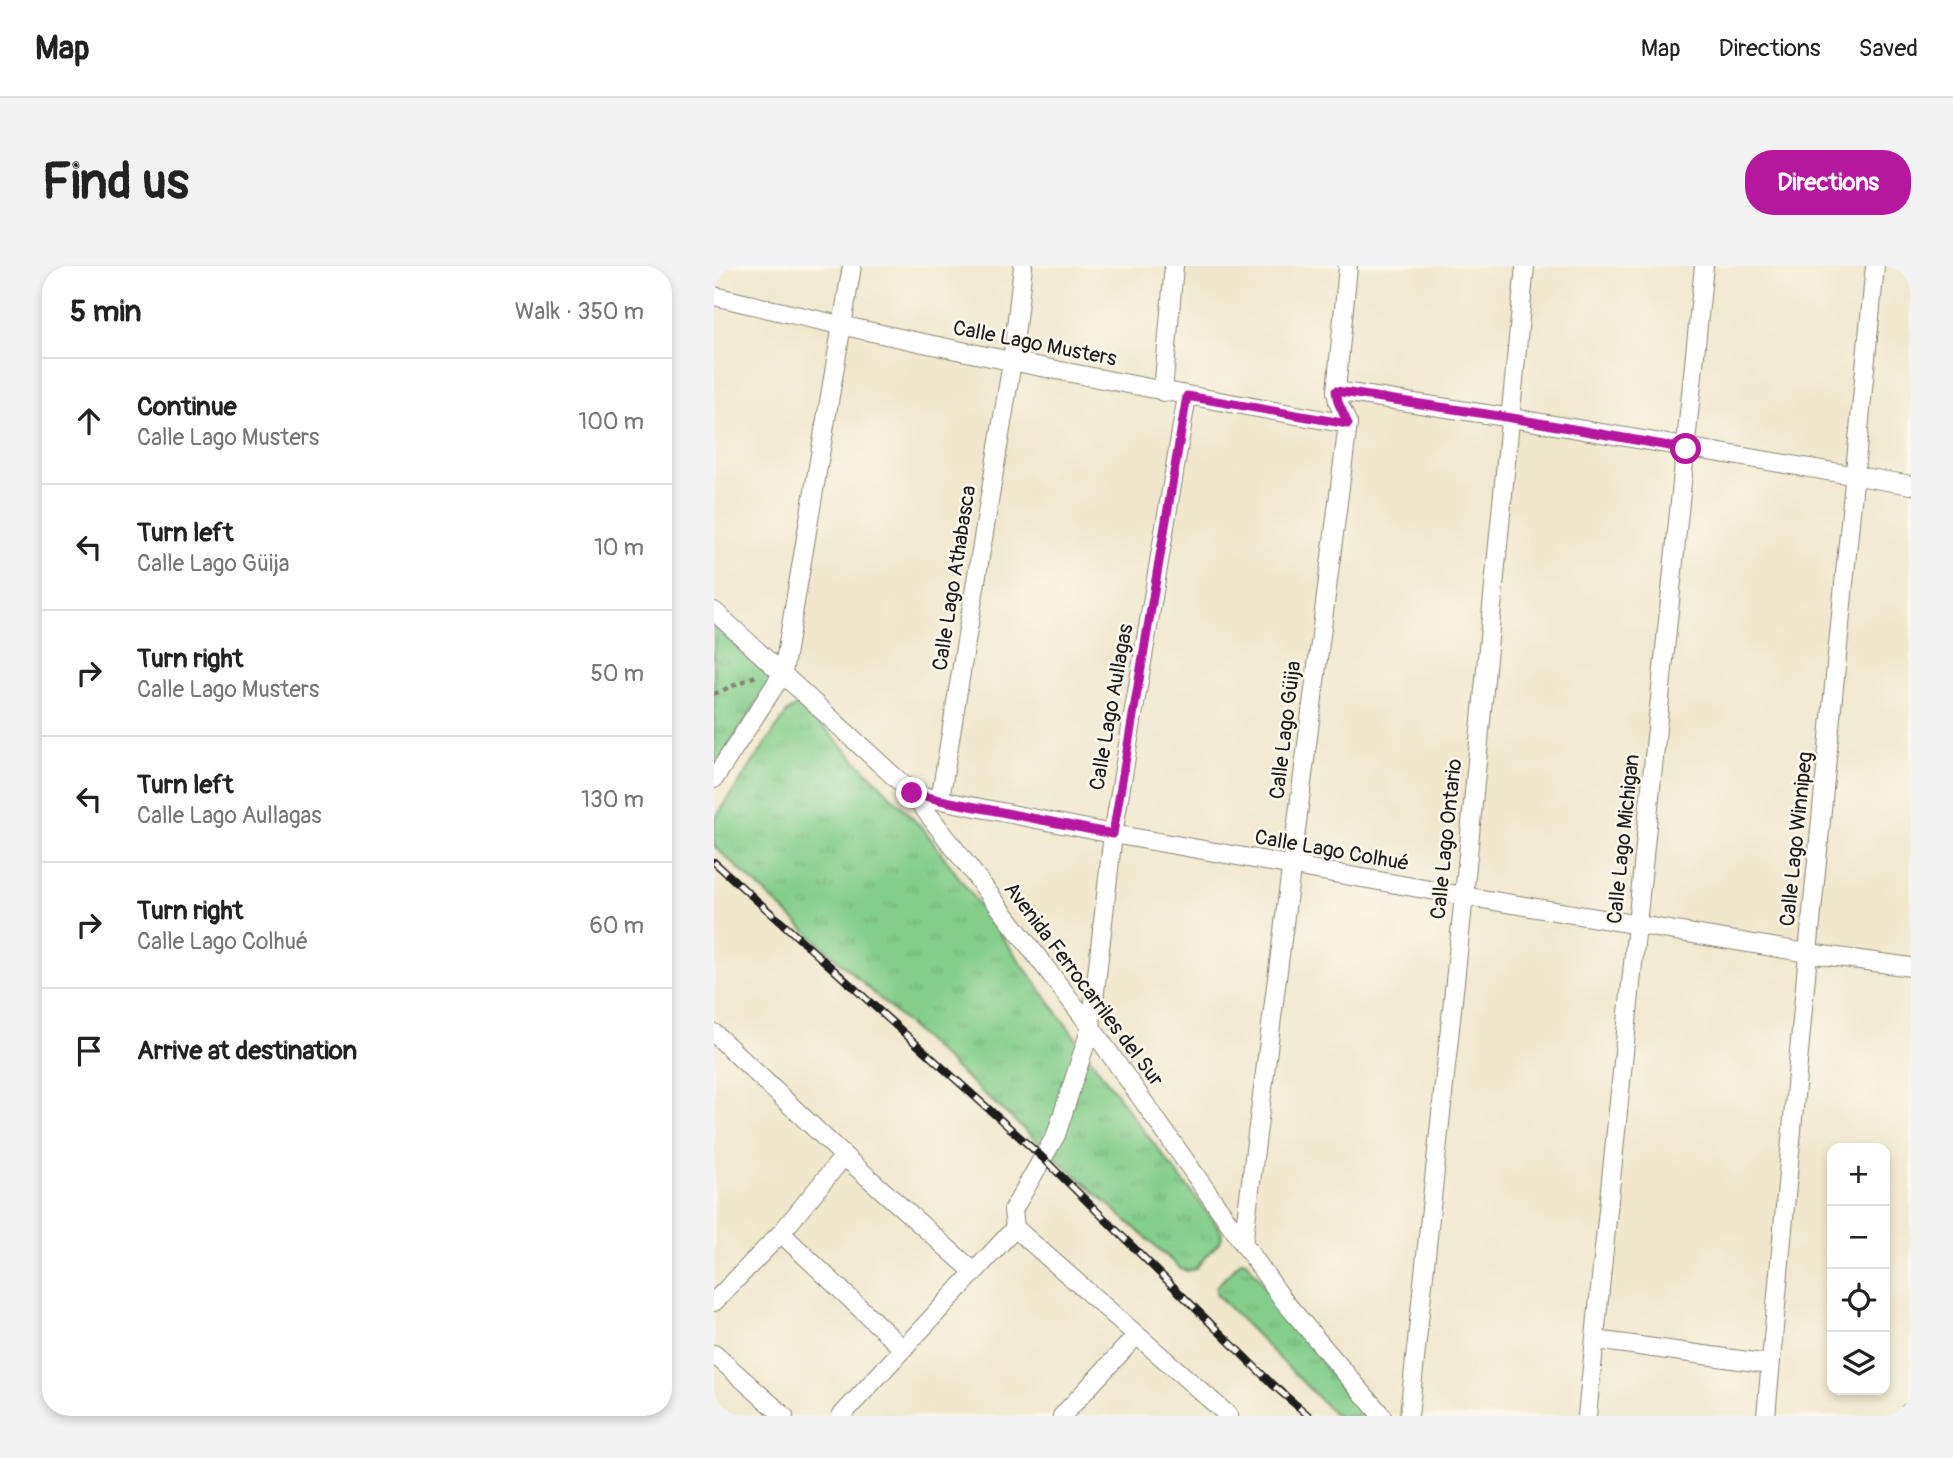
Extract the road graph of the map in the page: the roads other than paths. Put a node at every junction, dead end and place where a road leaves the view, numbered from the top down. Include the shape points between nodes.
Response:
1 (852, 266) edge
2 (1023, 266) edge
3 (1174, 266) edge
4 (1348, 266) edge
5 (1525, 266) edge
6 (1704, 266) edge
7 (1875, 266) edge
8 (714, 296) edge
9 (843, 326) junction
10 (1012, 362) junction
11 (1336, 391) junction
12 (1163, 392) junction
13 (1187, 396) junction
14 (1512, 418) junction
15 (1348, 424) junction
16 (1686, 449) junction
17 (1855, 475) junction
18 (1911, 485) edge
19 (714, 611) edge
20 (780, 670) junction
21 (714, 779) edge
22 (912, 793) junction
23 (940, 800) junction
24 (1113, 834) junction
25 (1291, 866) junction
26 (1464, 897) junction
27 (1638, 924) junction
28 (1808, 953) junction
29 (1911, 967) edge
30 (1091, 1027) junction
31 (717, 1042) edge
32 (844, 1156) junction
33 (1014, 1228) junction
34 (780, 1233) junction
35 (1243, 1244) junction
36 (974, 1272) junction
37 (714, 1302) edge
38 (1136, 1336) junction
39 (1596, 1340) junction
40 (902, 1348) junction
41 (714, 1354) edge
42 (1769, 1364) junction
43 (783, 1416) edge
44 (841, 1416) edge
45 (1062, 1416) edge
46 (1229, 1416) edge
47 (1382, 1416) edge
48 (1409, 1416) edge
49 (1587, 1416) edge
50 (1766, 1416) edge

1 - 9 street
2 - 10 street, Calle Lago Athabasca
3 - 12 street
4 - 11 street, Calle Lago Güija
5 - 14 street, Calle Lago Ontario
6 - 16 street, Calle Lago Michigan
7 - 17 street, Calle Lago Winnipeg
8 - 9 street, Calle Lago Musters
9 - 10 street, Calle Lago Musters
9 - 20 street
10 - 12 street, Calle Lago Musters
10 - 23 street, Calle Lago Athabasca
11 - 14 street
11 - 15 street, Calle Lago Güija
12 - 13 street, Calle Lago Musters
13 - 15 street, Calle Lago Musters
13 - 24 street, Calle Lago Aullagas
14 - 16 street
14 - 26 street, Calle Lago Ontario
15 - 25 street, Calle Lago Güija
16 - 17 street
16 - 27 street, Calle Lago Michigan
17 - 18 street
17 - 28 street, Calle Lago Winnipeg
19 - 20 street, Avenida Ferrocarriles del Sur
20 - 21 street
20 - 22 street, Avenida Ferrocarriles del Sur
22 - 23 street, Calle Lago Colhué
22 - 30 street, Avenida Ferrocarriles del Sur
23 - 24 street, Calle Lago Colhué
24 - 25 street, Calle Lago Colhué
24 - 30 street, Calle Lago Aullagas
25 - 26 street, Calle Lago Colhué
25 - 35 street, Calle Lago Güija
26 - 27 street, Calle Lago Colhué
26 - 48 street, Calle Lago Ontario
27 - 28 street, Calle Lago Colhué
27 - 39 street, Calle Lago Michigan
28 - 29 street, Calle Lago Colhué
28 - 42 street, Calle Lago Winnipeg
30 - 33 street, Calle Lago Aullagas via 1056,1135 1013,1210
30 - 35 street, Avenida Ferrocarriles del Sur
31 - 32 street
32 - 34 street
32 - 36 street
33 - 36 street
33 - 38 street
34 - 37 street
34 - 40 street
35 - 47 street, Avenida Ferrocarriles del Sur via 1283,1301
36 - 40 street
38 - 45 street
38 - 46 street
39 - 42 street
39 - 49 street, Calle Lago Michigan
40 - 44 street
41 - 43 street
42 - 50 street, Calle Lago Winnipeg

